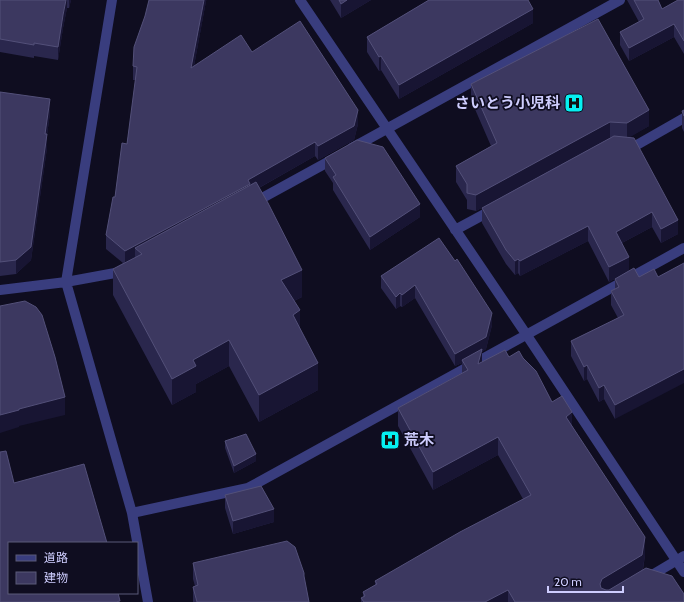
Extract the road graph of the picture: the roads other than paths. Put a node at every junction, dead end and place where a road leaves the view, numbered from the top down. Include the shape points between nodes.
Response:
1 (112, 0) edge
2 (300, 0) edge
3 (620, 0) edge
4 (684, 118) edge
5 (387, 129) junction
6 (613, 144) edge
7 (503, 204) edge
8 (244, 208) edge
9 (455, 230) junction
10 (684, 248) edge
11 (134, 268) edge
12 (66, 282) junction
13 (0, 290) edge
14 (526, 334) junction
15 (132, 513) junction
16 (137, 542) edge
17 (138, 546) edge
18 (680, 559) edge
19 (684, 572) edge
20 (638, 583) edge
21 (148, 602) edge

1 - 12 street
2 - 5 street
3 - 5 street
4 - 6 street via 635,146
5 - 8 street
5 - 9 street
7 - 9 street
9 - 14 street
10 - 14 street
11 - 12 street
12 - 13 street
12 - 15 street
14 - 15 street via 248,488
14 - 18 street
15 - 16 street
17 - 21 street
18 - 19 street
18 - 20 street

